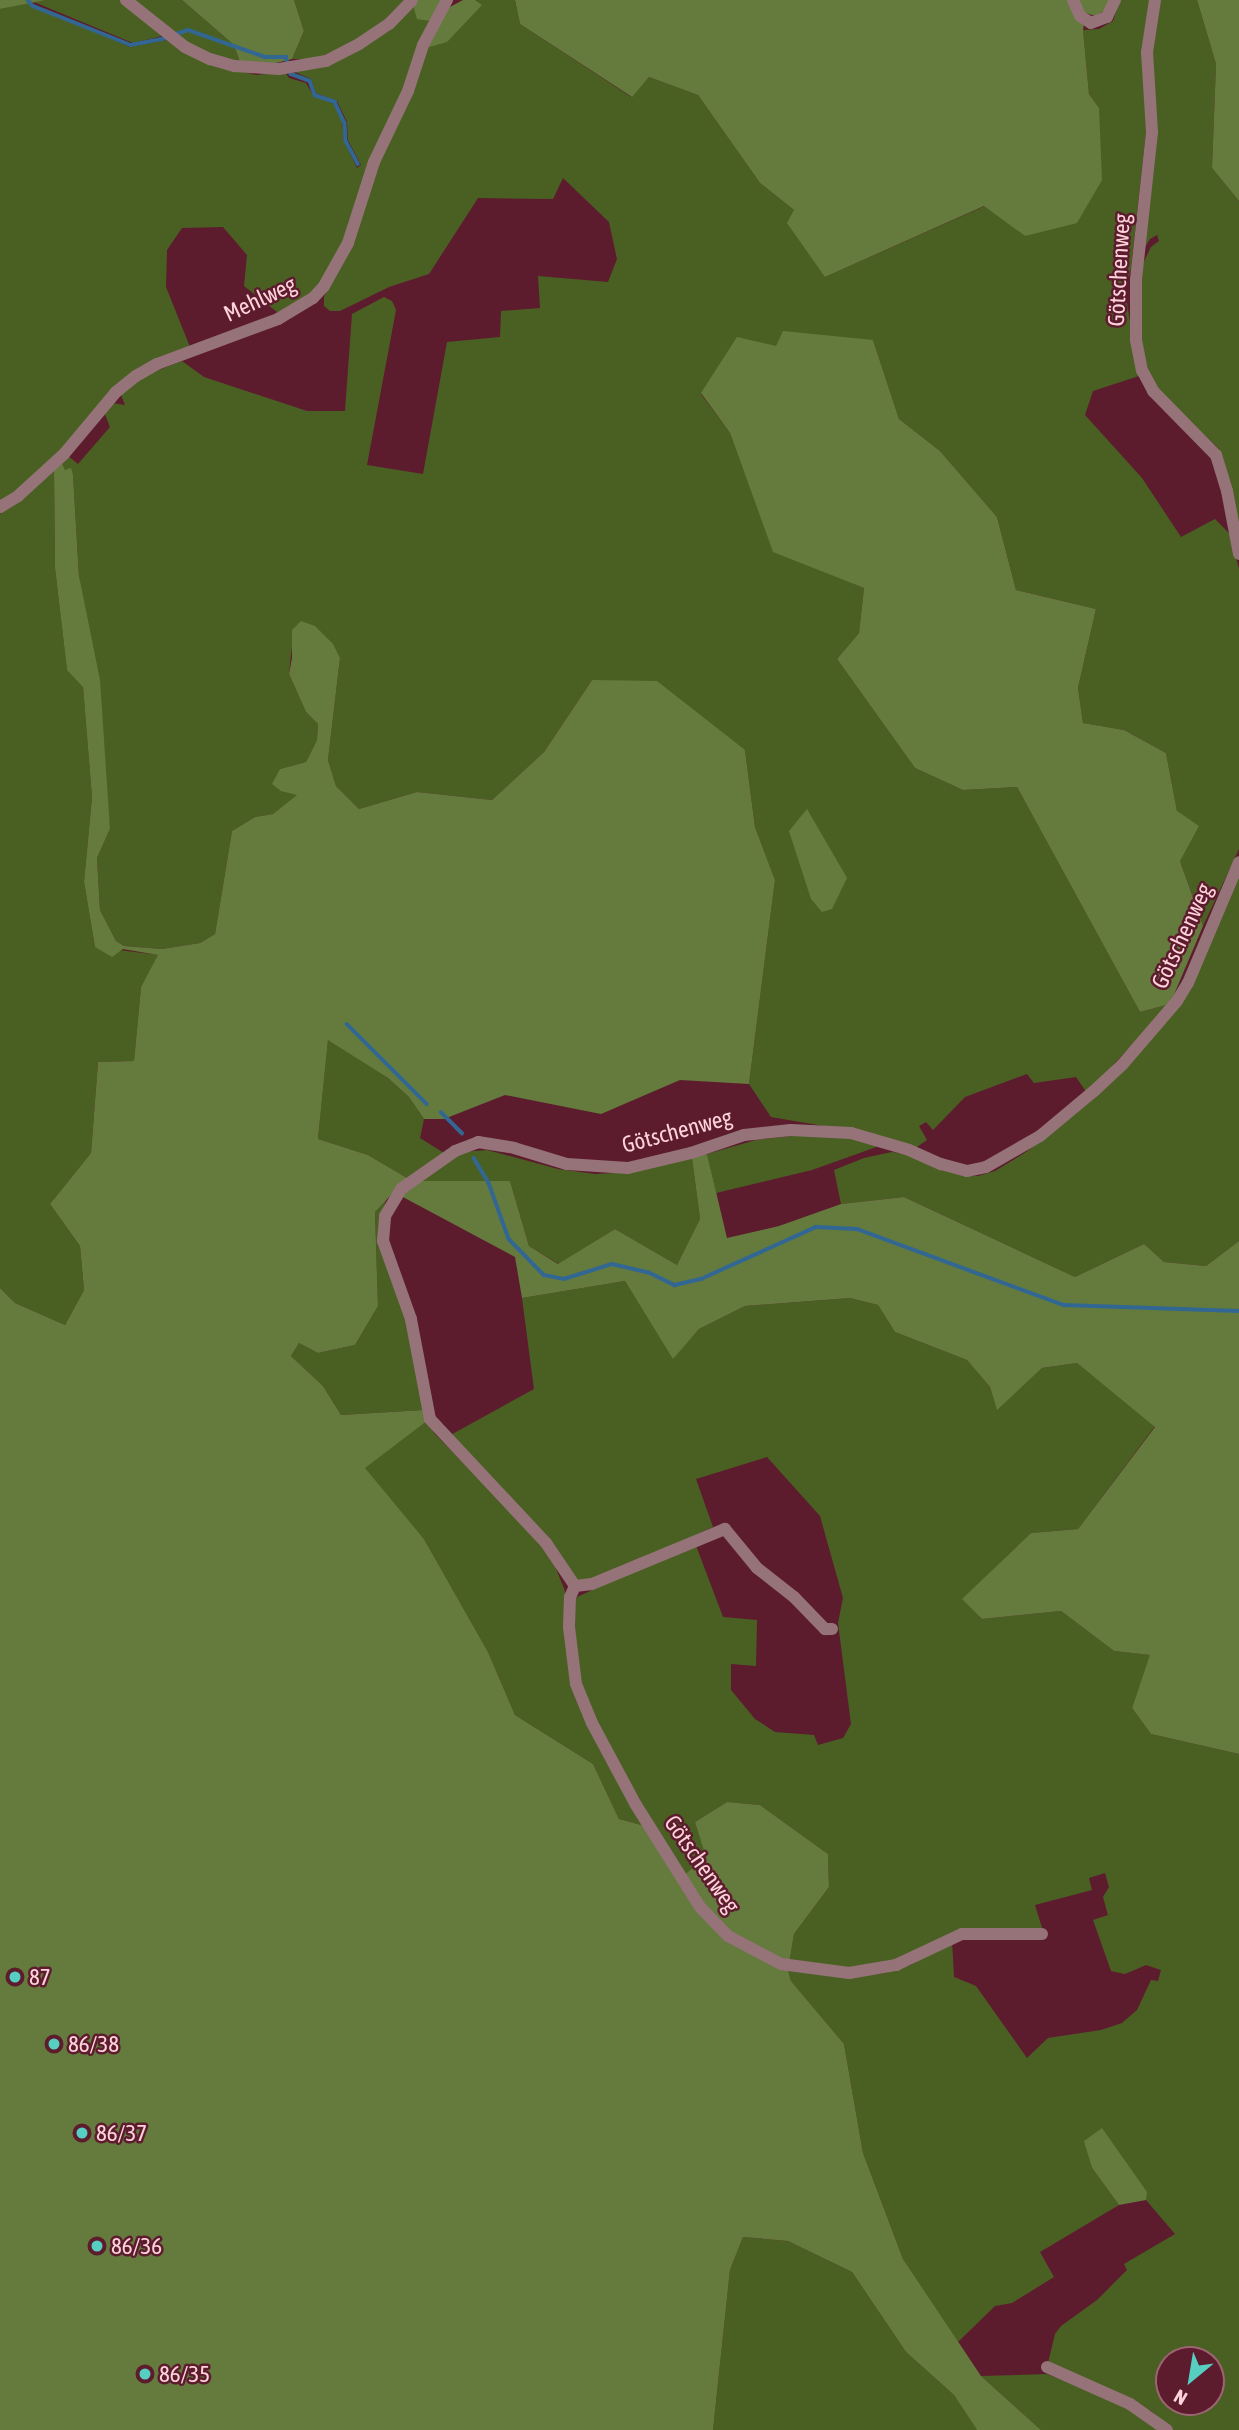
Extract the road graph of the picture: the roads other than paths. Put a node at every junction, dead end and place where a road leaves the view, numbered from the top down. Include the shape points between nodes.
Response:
1 (126, 0) edge
2 (412, 0) edge
3 (447, 0) edge
4 (1073, 0) edge
5 (1115, 0) edge
6 (1155, 0) edge
7 (0, 508) edge
8 (1239, 554) edge
9 (1239, 862) edge
10 (575, 1586) junction
11 (832, 1629) dead end
12 (1042, 1934) dead end
13 (1046, 2367) dead end
14 (1167, 2430) edge

1 - 2 street via 174,39 210,59 279,69 326,61 359,44
3 - 7 street, Mehlweg via 374,162 348,243 324,286 278,319 156,364 136,376 116,392 64,454
4 - 5 street via 1080,16 1091,23 1107,17
6 - 8 street, Götschenweg via 1147,52 1152,132 1136,279 1136,340 1142,370 1153,391 1216,455
9 - 10 street, Götschenweg via 1177,1001 1094,1091 1040,1136 986,1167 967,1171 851,1133 791,1130 744,1135 628,1168 566,1164 478,1142 455,1151 401,1189 386,1216 383,1241 411,1319 430,1419 546,1542
10 - 11 street via 592,1584 725,1529 757,1568 825,1629
10 - 12 street, Götschenweg via 570,1597 570,1638 576,1684 592,1723 636,1805 700,1907 728,1936 781,1964 849,1973 896,1965 962,1934
13 - 14 street via 1130,2404

